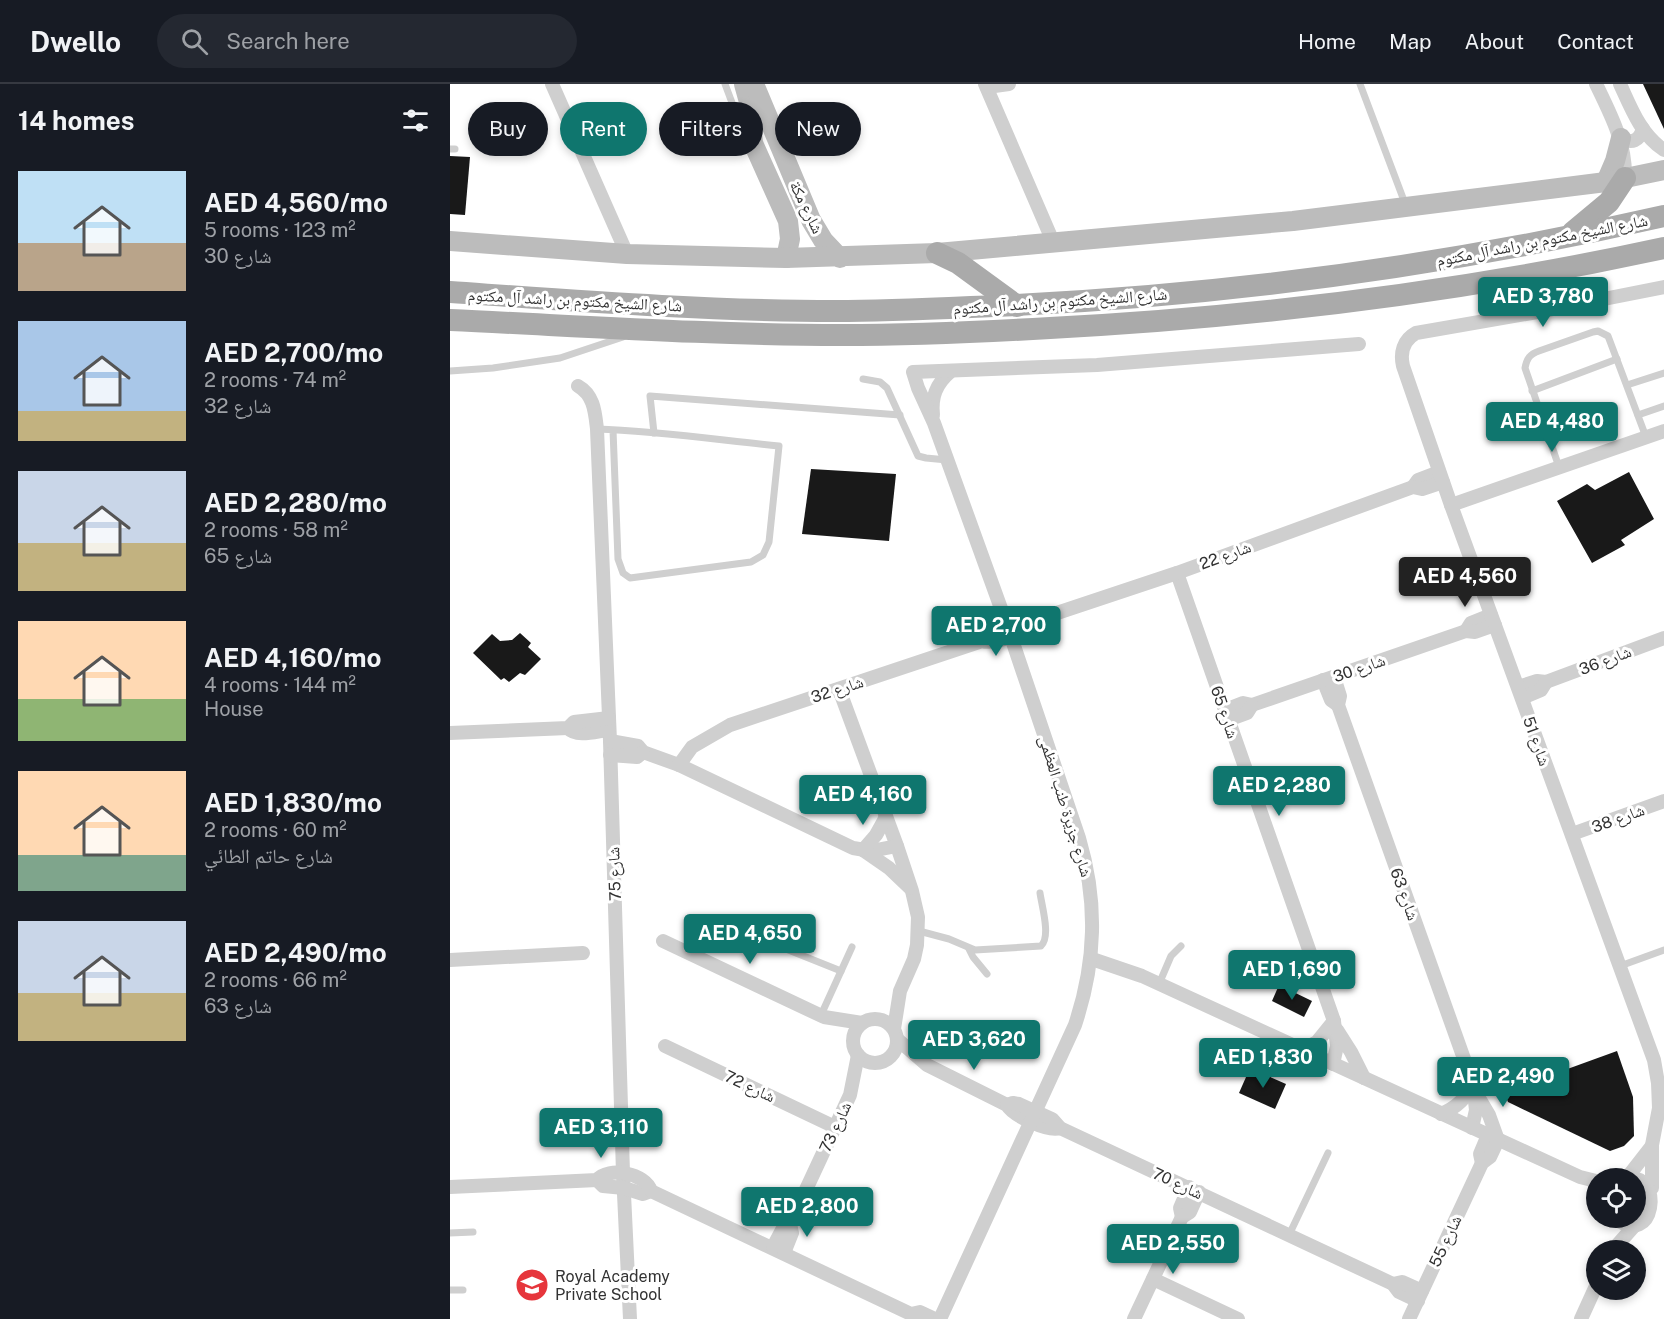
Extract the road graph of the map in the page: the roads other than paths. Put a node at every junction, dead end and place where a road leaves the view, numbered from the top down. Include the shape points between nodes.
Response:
1 (552, 84) edge
2 (724, 84) edge
3 (1010, 84) edge
4 (1360, 84) edge
5 (1596, 84) edge
6 (1620, 84) edge
7 (752, 86) edge
8 (986, 86) edge
9 (731, 102) edge
10 (749, 102) edge
11 (1643, 129) junction
12 (1621, 138) junction
13 (1664, 150) edge
14 (758, 156) edge
15 (1664, 170) edge
16 (1616, 180) junction
17 (1407, 208) junction
18 (1664, 216) edge
19 (1567, 237) junction
20 (450, 241) edge
21 (1054, 244) junction
22 (1664, 248) edge
23 (627, 254) junction
24 (937, 254) junction
25 (786, 258) junction
26 (840, 258) junction
27 (1661, 290) edge
28 (450, 292) edge
29 (1017, 306) junction
30 (450, 320) edge
31 (650, 329) junction
32 (1359, 344) dead end
33 (1617, 359) junction
34 (450, 371) edge
35 (950, 372) junction
36 (1664, 373) edge
37 (863, 379) dead end
38 (1627, 385) junction
39 (578, 386) dead end
40 (1532, 391) junction
41 (1664, 406) edge
42 (900, 415) junction
43 (1638, 415) junction
44 (934, 423) junction
45 (597, 429) junction
46 (613, 430) junction
47 (1664, 431) edge
48 (654, 433) junction
49 (1646, 437) junction
50 (947, 460) junction
51 (1559, 467) junction
52 (1441, 477) junction
53 (1451, 505) junction
54 (1177, 573) junction
55 (1493, 620) junction
56 (1009, 630) junction
57 (1664, 638) edge
58 (1329, 678) junction
59 (839, 689) junction
60 (1520, 692) junction
61 (1226, 715) junction
62 (450, 733) edge
63 (609, 736) junction
64 (684, 767) junction
65 (1664, 801) edge
66 (886, 817) junction
67 (1572, 834) junction
68 (897, 846) junction
69 (862, 850) junction
70 (912, 891) junction
71 (1040, 893) dead end
72 (919, 931) junction
73 (663, 941) dead end
74 (1181, 946) dead end
75 (852, 947) dead end
76 (786, 949) dead end
77 (969, 949) junction
78 (1664, 950) edge
79 (583, 953) dead end
80 (1092, 959) junction
81 (450, 960) edge
82 (1620, 966) junction
83 (841, 971) junction
84 (987, 974) dead end
85 (1159, 984) junction
86 (900, 991) junction
87 (822, 1016) junction
88 (867, 1021) junction
89 (1335, 1024) junction
90 (896, 1034) junction
91 (665, 1046) dead end
92 (855, 1050) junction
93 (1302, 1050) junction
94 (883, 1061) junction
95 (1333, 1064) junction
96 (927, 1065) junction
97 (1364, 1078) junction
98 (1474, 1088) junction
99 (850, 1095) junction
100 (1441, 1114) junction
101 (1034, 1116) junction
102 (835, 1127) junction
103 (1472, 1128) junction
104 (1493, 1138) junction
105 (1652, 1145) junction
106 (1328, 1153) dead end
107 (1635, 1168) edge
108 (623, 1173) junction
109 (1580, 1177) junction
110 (1586, 1178) edge
111 (597, 1180) junction
112 (1586, 1183) edge
113 (1646, 1186) edge
114 (450, 1187) edge
115 (624, 1188) junction
116 (1194, 1190) junction
117 (651, 1191) junction
118 (1657, 1196) edge
119 (1646, 1223) edge
120 (1640, 1228) edge
121 (473, 1232) dead end
122 (450, 1233) edge
123 (1289, 1235) junction
124 (1625, 1240) edge
125 (779, 1250) junction
126 (1153, 1279) junction
127 (450, 1290) edge
128 (463, 1290) dead end
129 (1420, 1296) junction
130 (1590, 1300) edge
131 (912, 1316) edge
132 (630, 1319) edge
133 (935, 1319) edge
134 (940, 1319) edge
135 (1134, 1319) edge
136 (1238, 1319) edge
137 (1409, 1319) edge
138 (1581, 1319) edge

1 - 23 street
2 - 9 lane
3 - 8 street
4 - 17 lane
5 - 12 street
6 - 11 street
7 - 10 street, شارع مكة
7 - 26 street, شارع مكة via 811,220
8 - 21 street
11 - 12 street via 1635,141
11 - 13 street
12 - 16 street via 1615,160
14 - 25 street, شارع مكة via 788,221
15 - 16 street
16 - 17 street
16 - 19 main road via 1609,202
17 - 21 street
18 - 19 main road, شارع الشيخ مكتوم بن راشد آل مكتوم
19 - 29 main road, شارع الشيخ مكتوم بن راشد آل مكتوم via 1279,283
20 - 23 street
21 - 24 street
22 - 31 main road, شارع الشيخ مكتوم بن راشد آل مكتوم via 1392,296 1163,322 944,334
23 - 25 street
24 - 26 street
24 - 29 main road via 957,263
25 - 26 street
27 - 52 street, شارع 51 via 1419,332 1406,340 1401,355 1403,366
28 - 29 main road, شارع الشيخ مكتوم بن راشد آل مكتوم via 768,310
30 - 31 main road, شارع الشيخ مكتوم بن راشد آل مكتوم
31 - 34 lane via 560,358
32 - 35 street via 1097,365
33 - 38 lane
33 - 40 lane
33 - 40 lane via 1608,336 1598,331 1539,351 1527,360 1525,368
35 - 44 street, شارع جزيرة طنب العظمى via 934,392
35 - 44 street, شارع جزيرة طنب العظمى via 913,372
36 - 38 lane
37 - 42 lane via 884,385
38 - 43 lane
39 - 45 street, شارع 75 via 590,398
40 - 51 lane
41 - 43 lane
42 - 48 lane via 650,396
42 - 50 lane via 918,456
43 - 49 lane
44 - 50 street, شارع جزيرة طنب العظمى
45 - 46 lane
45 - 63 street, شارع 75
46 - 48 lane
46 - 48 lane via 618,559 623,573 630,578 661,575 760,559 769,542 779,446
47 - 49 street
49 - 51 street
50 - 56 street, شارع جزيرة طنب العظمى
51 - 53 street
52 - 53 street, شارع 51
52 - 54 street, شارع 22 via 1422,489 1413,487
53 - 55 street, شارع 51
54 - 56 street, شارع 22 via 1036,620 1027,619
54 - 61 street, شارع 65
55 - 58 street, شارع 30 via 1475,632 1466,631
55 - 60 street, شارع 51
56 - 59 street, شارع 32 via 986,633 982,641
56 - 80 street, شارع جزيرة طنب العظمى via 1085,856 1092,893
57 - 60 street, شارع 36 via 1546,682 1541,690
58 - 61 street, شارع 30 via 1252,705 1247,713
58 - 98 street, شارع 63 via 1330,700 1338,705
59 - 64 street, شارع 32 via 712,733 697,745 697,755
59 - 66 street
60 - 67 street, شارع 51
61 - 89 street, شارع 65
62 - 63 street via 568,728 574,722
63 - 64 street
63 - 108 street, شارع 75
64 - 69 street
65 - 67 street, شارع 38
66 - 68 street
66 - 69 street
67 - 82 street, شارع 51
68 - 69 street
68 - 70 street
69 - 70 street via 889,868
70 - 72 street
71 - 77 lane via 1044,944
72 - 77 lane
72 - 86 street via 914,959
73 - 87 street
74 - 85 lane via 1171,956
75 - 83 lane
76 - 83 lane
77 - 84 lane
78 - 82 lane
79 - 81 street
80 - 85 street
80 - 101 street, شارع جزيرة طنب العظمى via 1075,1024
82 - 105 street, شارع 51 via 1657,1072 1659,1108
83 - 87 lane
85 - 93 street
86 - 88 street
86 - 90 street
87 - 88 street
87 - 92 street
88 - 90 street via 884,1021
88 - 92 street via 854,1036
89 - 93 street
89 - 95 street, شارع 65 via 1337,1046
89 - 97 street, شارع 65
90 - 94 street via 895,1051
90 - 96 street, شارع 70
91 - 102 street, شارع 72
92 - 94 street via 870,1063
92 - 99 street, شارع 73
93 - 95 street
94 - 96 street, شارع 70
94 - 99 street, شارع 73
95 - 97 street
96 - 101 street, شارع 70 via 1007,1105 1016,1103
97 - 100 street
98 - 100 street
98 - 103 street, شارع 63 via 1476,1110
98 - 104 street, شارع 63 via 1489,1115
99 - 102 street, شارع 73
100 - 103 street
101 - 116 street, شارع 70 via 1055,1120 1060,1128
101 - 134 street, شارع جزيرة طنب العظمى
102 - 125 street, شارع 73 via 790,1224 792,1233
103 - 104 street
104 - 109 street
104 - 129 street, شارع 55 via 1480,1154 1482,1163
105 - 107 street, شارع 51
105 - 118 street, شارع 51
106 - 123 lane
108 - 111 street via 602,1175
108 - 115 street, شارع 75
108 - 117 street via 644,1181
109 - 110 street
109 - 112 street
111 - 114 street
111 - 115 street via 603,1186
113 - 118 street
115 - 117 street via 643,1194
115 - 132 street, شارع 75
116 - 123 street, شارع 70
116 - 126 street via 1190,1212 1182,1217
117 - 125 street
118 - 119 street, شارع 51 via 1655,1209
120 - 124 street
121 - 122 lane
123 - 129 street, شارع 70 via 1393,1284 1402,1282
125 - 131 street
126 - 135 street
126 - 136 street
127 - 128 lane
129 - 137 street, شارع 55
130 - 138 street
131 - 133 street via 920,1312

